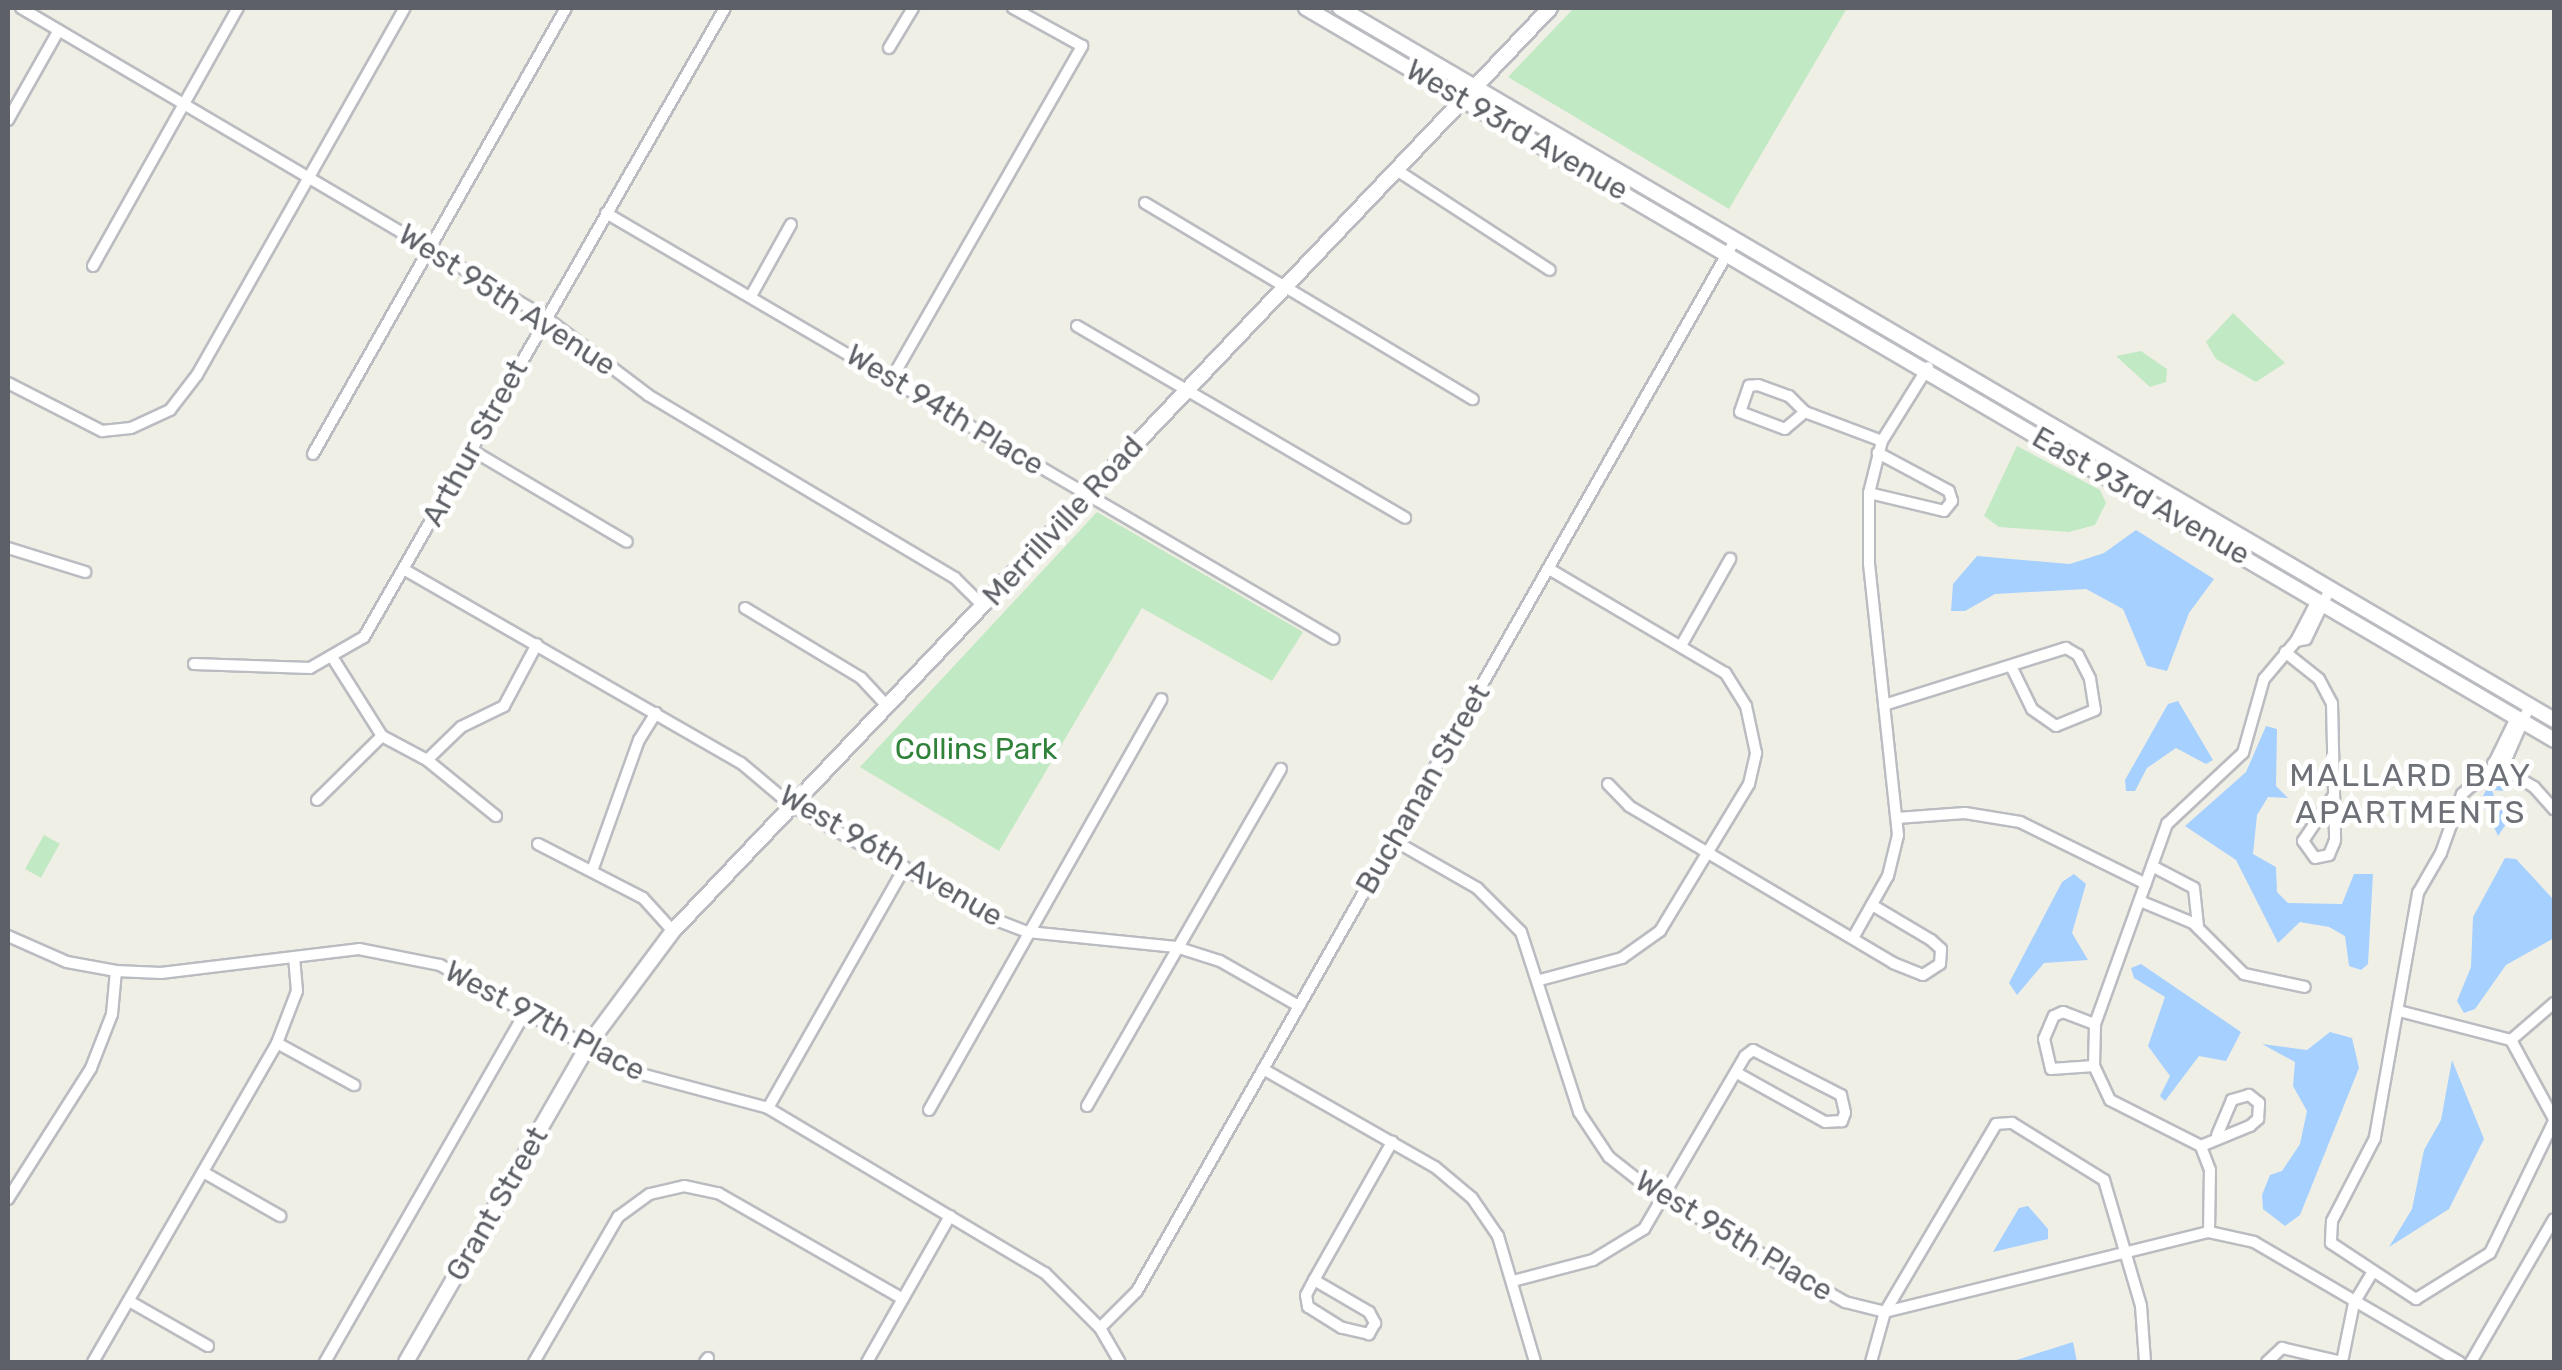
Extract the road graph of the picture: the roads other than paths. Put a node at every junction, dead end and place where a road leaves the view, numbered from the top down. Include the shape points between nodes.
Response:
1 (21, 8) edge
2 (238, 8) edge
3 (405, 8) edge
4 (566, 8) edge
5 (725, 8) edge
6 (913, 8) edge
7 (1014, 8) edge
8 (1306, 8) edge
9 (1340, 8) edge
10 (1550, 8) edge
11 (59, 30) junction
12 (890, 48) dead end
13 (1476, 88) junction
14 (1465, 100) junction
15 (186, 103) junction
16 (8, 120) edge
17 (1398, 171) junction
18 (310, 174) junction
19 (1145, 203) dead end
20 (606, 213) junction
21 (790, 224) dead end
22 (1732, 247) junction
23 (429, 250) junction
24 (93, 266) dead end
25 (1550, 270) dead end
26 (1290, 289) junction
27 (751, 296) junction
28 (546, 318) junction
29 (1077, 326) dead end
30 (1936, 357) junction
31 (1926, 370) junction
32 (892, 378) junction
33 (8, 384) edge
34 (1184, 392) junction
35 (1472, 400) dead end
36 (1805, 412) junction
37 (1880, 447) junction
38 (470, 449) junction
39 (313, 454) dead end
40 (1868, 493) junction
41 (1089, 495) junction
42 (1405, 518) dead end
43 (627, 542) dead end
44 (8, 548) edge
45 (1730, 559) dead end
46 (1550, 569) junction
47 (405, 570) junction
48 (85, 572) dead end
49 (2325, 598) junction
50 (983, 606) junction
51 (746, 608) dead end
52 (1334, 640) dead end
53 (537, 644) junction
54 (1682, 644) junction
55 (2286, 652) junction
56 (334, 660) junction
57 (194, 664) dead end
58 (2012, 668) junction
59 (1162, 700) dead end
60 (1884, 705) junction
61 (887, 706) junction
62 (2530, 706) junction
63 (656, 713) junction
64 (2521, 720) junction
65 (2554, 720) edge
66 (382, 736) junction
67 (2554, 740) edge
68 (427, 760) junction
69 (2494, 764) junction
70 (1280, 769) dead end
71 (1608, 784) dead end
72 (2334, 795) junction
73 (317, 800) dead end
74 (792, 806) junction
75 (2554, 810) edge
76 (496, 816) dead end
77 (1897, 818) junction
78 (1393, 840) junction
79 (538, 844) dead end
80 (1708, 853) junction
81 (904, 866) junction
82 (2152, 866) junction
83 (592, 871) junction
84 (2146, 884) junction
85 (2140, 901) junction
86 (1872, 905) junction
87 (2198, 927) junction
88 (673, 931) junction
89 (1028, 932) junction
90 (8, 936) edge
91 (1852, 938) junction
92 (1176, 946) junction
93 (294, 957) junction
94 (116, 971) junction
95 (1540, 980) junction
96 (2305, 987) dead end
97 (2554, 1004) edge
98 (1299, 1006) junction
99 (526, 1010) junction
100 (2399, 1011) junction
101 (2096, 1024) junction
102 (2511, 1040) junction
103 (277, 1043) junction
104 (588, 1045) junction
105 (2094, 1066) junction
106 (1263, 1069) junction
107 (1737, 1072) junction
108 (354, 1086) dead end
109 (2551, 1102) edge
110 (1087, 1106) dead end
111 (768, 1108) junction
112 (929, 1110) dead end
113 (2554, 1120) edge
114 (2217, 1134) junction
115 (1392, 1142) junction
116 (2201, 1146) junction
117 (203, 1172) junction
118 (1664, 1198) junction
119 (8, 1199) edge
120 (280, 1216) dead end
121 (950, 1216) junction
122 (2554, 1219) edge
123 (2209, 1232) junction
124 (2123, 1250) junction
125 (2373, 1272) junction
126 (1314, 1280) junction
127 (1513, 1281) junction
128 (904, 1299) junction
129 (129, 1301) junction
130 (2354, 1304) junction
131 (1884, 1312) junction
132 (1100, 1328) junction
133 (208, 1346) dead end
134 (93, 1362) edge
135 (325, 1362) edge
136 (406, 1362) edge
137 (534, 1362) edge
138 (867, 1362) edge
139 (1120, 1362) edge
140 (1535, 1362) edge
141 (1872, 1362) edge
142 (2145, 1362) edge
143 (2267, 1362) edge
144 (2342, 1362) edge
145 (2459, 1362) edge
146 (2471, 1362) edge

1 - 11 street, West 95th Avenue
2 - 15 street
3 - 18 street
4 - 23 street
5 - 20 street, Arthur Street
6 - 12 street
7 - 32 street via 1082,46
8 - 14 street, West 93rd Avenue
9 - 13 street, West 93rd Avenue
10 - 13 street, Merrillville Road
11 - 15 street, West 95th Avenue
11 - 16 street
13 - 14 street, Merrillville Road
13 - 22 street, West 93rd Avenue
14 - 17 street, Merrillville Road
14 - 22 street, West 93rd Avenue
15 - 18 street, West 95th Avenue
15 - 24 street
17 - 25 street
17 - 26 street, Merrillville Road
18 - 23 street, West 95th Avenue
18 - 33 street via 184,397 131,428 102,430
19 - 26 street
20 - 27 street, West 94th Place
20 - 28 street, Arthur Street
21 - 27 street
22 - 30 street, East 93rd Avenue
22 - 31 street, East 93rd Avenue
22 - 46 street, Buchanan Street
23 - 28 street, West 95th Avenue
23 - 39 street
26 - 34 street, Merrillville Road
26 - 35 street
27 - 32 street, West 94th Place
28 - 38 street, Arthur Street
28 - 50 street, West 95th Avenue via 648,395 955,578
29 - 34 street
30 - 31 street
30 - 49 street, East 93rd Avenue
31 - 37 street
31 - 49 street, East 93rd Avenue
32 - 41 street, West 94th Place
34 - 41 street, Merrillville Road
34 - 42 street
36 - 36 street via 1789,396 1758,385 1749,386 1740,412 1785,429
36 - 37 street
37 - 40 street
37 - 40 street via 1949,490 1952,502 1944,510
38 - 43 street
38 - 47 street, Arthur Street
40 - 60 street
41 - 50 street, Merrillville Road
41 - 52 street, West 94th Place
44 - 48 street
45 - 54 street
46 - 54 street
46 - 78 street, Buchanan Street
47 - 53 street, West 96th Avenue
47 - 56 street, Arthur Street via 364,637
49 - 55 street
49 - 62 street, East 93rd Avenue
49 - 64 street, East 93rd Avenue
50 - 61 street, Merrillville Road
51 - 61 street via 861,678
53 - 63 street, West 96th Avenue
53 - 68 street via 504,706 461,727
54 - 80 street via 1725,674 1746,706 1756,753 1749,784
55 - 72 street via 2319,679 2332,703
55 - 82 street via 2264,679 2243,752 2167,824
56 - 57 street via 310,668
56 - 66 street
58 - 58 street via 2066,648 2078,655 2090,679 2095,710 2056,726 2032,708
58 - 60 street
59 - 89 street
60 - 77 street
61 - 74 street, Merrillville Road
62 - 64 street
62 - 65 street, East 93rd Avenue
63 - 74 street, West 96th Avenue via 741,763
63 - 83 street via 639,740
64 - 67 street, East 93rd Avenue
64 - 69 street
66 - 68 street
66 - 73 street
68 - 76 street
69 - 75 street via 2534,787
69 - 100 street via 2462,794 2418,893
70 - 92 street
71 - 80 street via 1629,806
72 - 72 street via 2334,847 2315,858 2303,841
74 - 81 street, West 96th Avenue
74 - 88 street, Merrillville Road
77 - 84 street via 1966,813 2020,822
77 - 86 street via 1895,855
78 - 95 street, West 95th Place via 1493,900 1521,932
78 - 98 street, Buchanan Street
79 - 83 street
80 - 91 street
80 - 95 street via 1674,913 1644,948
81 - 89 street, West 96th Avenue
81 - 111 street
82 - 84 street
82 - 87 street via 2194,888
83 - 88 street via 644,898
84 - 85 street
85 - 87 street
85 - 101 street
86 - 91 street
86 - 91 street via 1931,940 1941,949 1940,964 1931,973 1914,974
87 - 96 street via 2244,974
88 - 104 street, Merrillville Road
89 - 92 street, West 96th Avenue
89 - 112 street
90 - 94 street, West 97th Place via 67,962
92 - 98 street, West 96th Avenue via 1220,961
92 - 110 street
93 - 94 street, West 97th Place
93 - 99 street, West 97th Place via 360,949 414,956
93 - 103 street via 296,991
94 - 119 street via 112,1014 91,1068
95 - 118 street, West 95th Place via 1578,1112 1609,1157
97 - 102 street
98 - 106 street, Buchanan Street
99 - 104 street, West 97th Place
99 - 135 street
100 - 102 street
100 - 125 street via 2375,1138 2329,1232 2338,1254
101 - 105 street
101 - 105 street via 2064,1012 2054,1016 2044,1040 2051,1069
102 - 109 street
103 - 108 street
103 - 117 street
104 - 111 street, West 97th Place via 650,1078
104 - 136 street, Grant Street
105 - 116 street via 2110,1100
106 - 115 street
106 - 132 street, Buchanan Street via 1137,1291
107 - 107 street via 1825,1122 1842,1121 1846,1114 1840,1096 1762,1051 1745,1056
107 - 118 street
109 - 113 street
111 - 121 street, West 97th Place
113 - 125 street via 2490,1253 2416,1299
114 - 114 street via 2250,1126 2259,1103 2249,1096 2232,1100
114 - 116 street
115 - 126 street
115 - 127 street via 1472,1198 1498,1236
116 - 123 street via 2210,1170
117 - 120 street
117 - 129 street
118 - 127 street via 1644,1230 1613,1252
118 - 131 street, West 95th Place via 1845,1302
121 - 128 street
121 - 132 street, West 97th Place via 1046,1273
122 - 146 street
123 - 124 street
123 - 130 street via 2254,1242
124 - 131 street
124 - 131 street via 2104,1180 2012,1123 1996,1124
124 - 142 street via 2141,1306
125 - 130 street
126 - 126 street via 1370,1312 1375,1323 1369,1334 1354,1334 1308,1307
127 - 140 street
128 - 137 street via 718,1194 663,1190 618,1217
128 - 138 street
129 - 133 street
129 - 134 street
130 - 144 street
130 - 145 street
131 - 141 street
132 - 139 street, West 97th Place
143 - 144 street via 2282,1348

